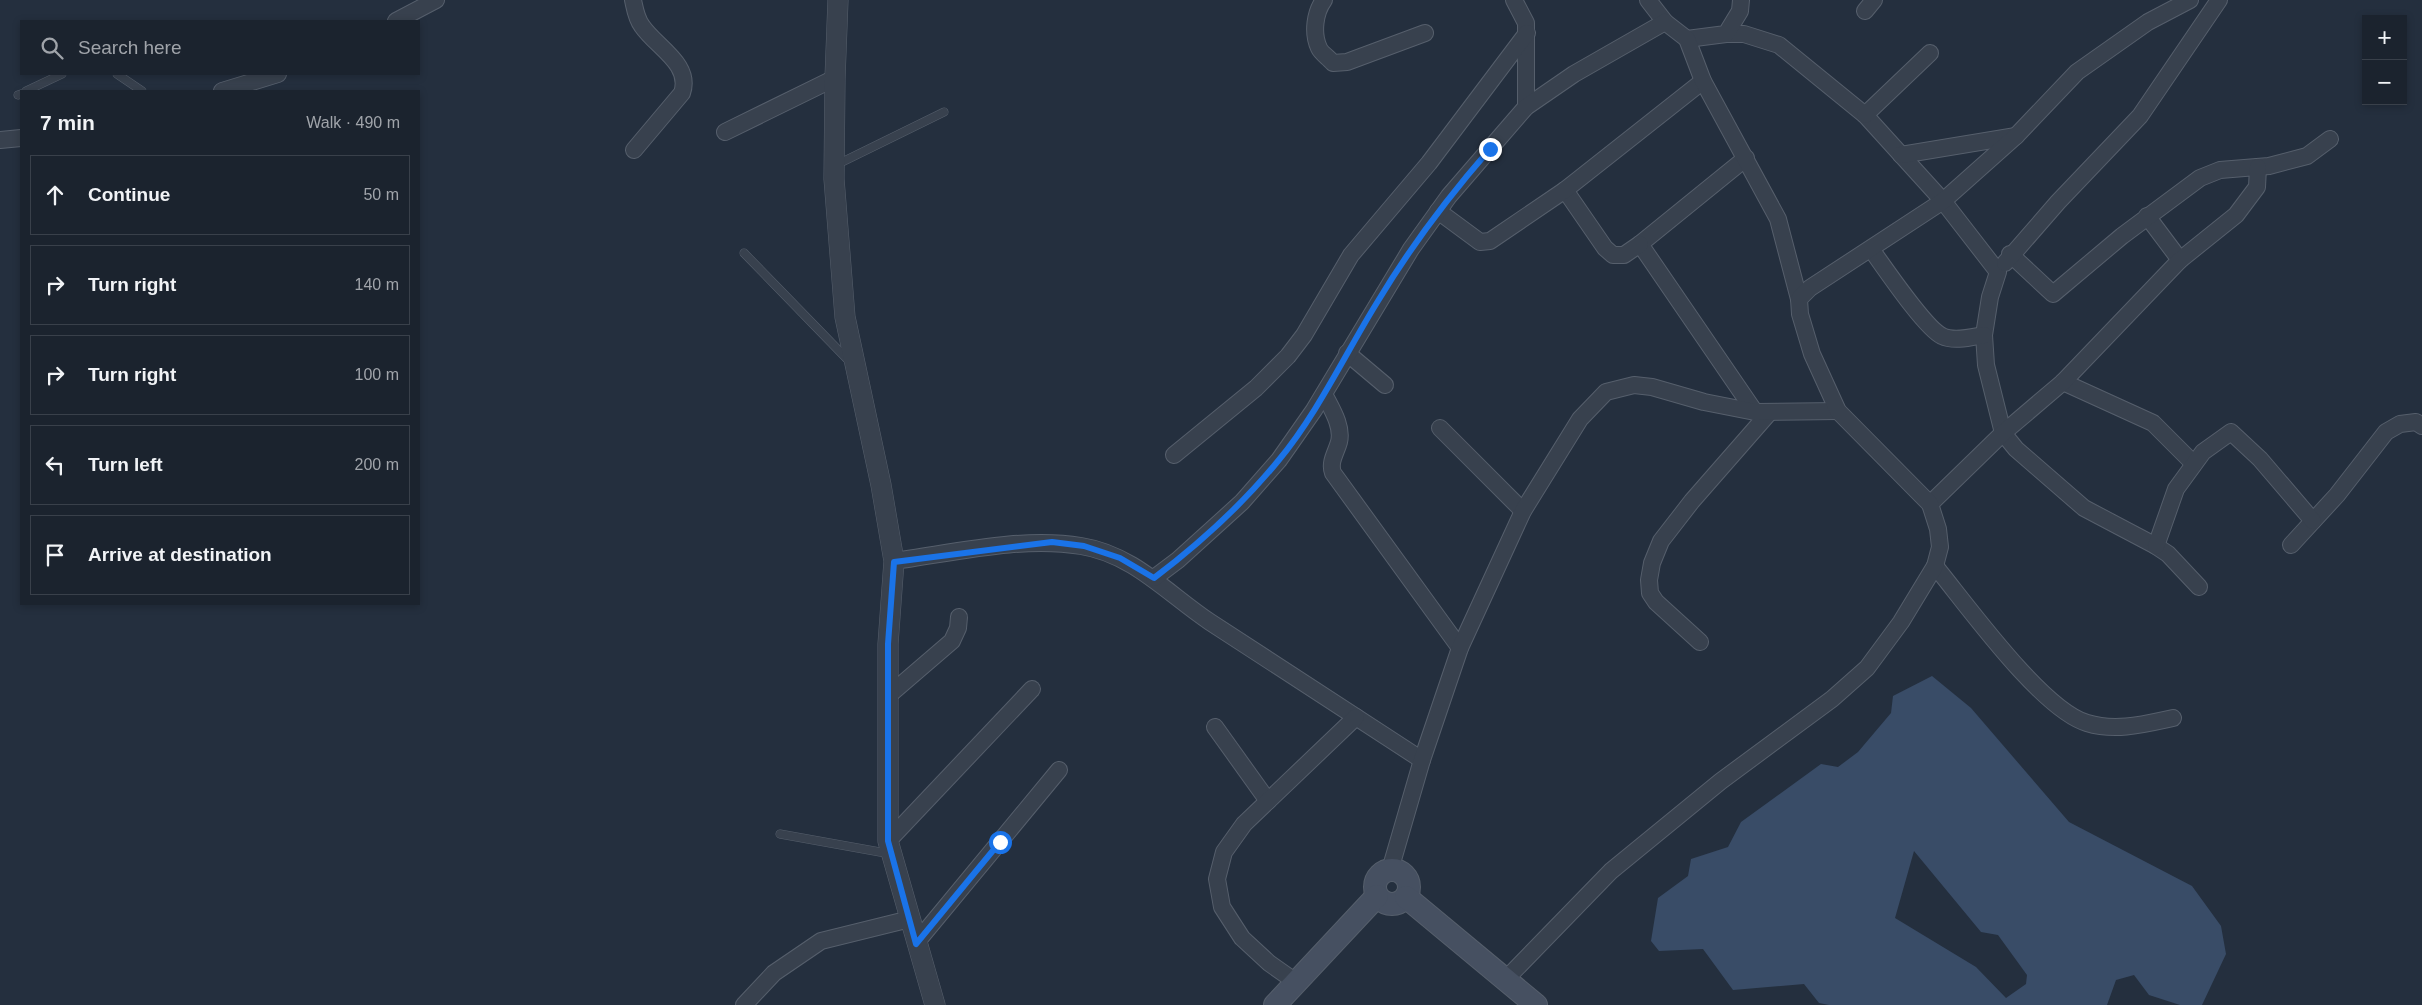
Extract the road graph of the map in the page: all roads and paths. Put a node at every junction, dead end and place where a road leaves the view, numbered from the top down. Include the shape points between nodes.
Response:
1 (436, 0) edge
2 (633, 0) edge
3 (838, 0) edge
4 (1324, 0) edge
5 (1514, 0) edge
6 (1648, 0) edge
7 (2190, 0) edge
8 (2219, 0) edge
9 (1743, 4) edge
10 (398, 20) edge
11 (1665, 22) junction
12 (1425, 32) dead end
13 (1527, 33) junction
14 (1726, 34) junction
15 (1687, 39) junction
16 (1930, 52) dead end
17 (60, 75) edge
18 (119, 75) edge
19 (276, 75) edge
20 (835, 78) junction
21 (1703, 81) junction
22 (253, 86) edge
23 (28, 90) edge
24 (141, 90) edge
25 (228, 90) edge
26 (1526, 107) junction
27 (944, 112) dead end
28 (1865, 115) junction
29 (726, 132) dead end
30 (2016, 136) junction
31 (20, 138) edge
32 (2330, 139) dead end
33 (0, 140) edge
34 (634, 150) dead end
35 (1901, 155) junction
36 (1746, 158) junction
37 (834, 166) junction
38 (2258, 167) junction
39 (1565, 190) junction
40 (1944, 201) junction
41 (1438, 211) junction
42 (2147, 216) junction
43 (1640, 244) junction
44 (1871, 249) junction
45 (744, 253) dead end
46 (2010, 254) junction
47 (2180, 260) junction
48 (1998, 272) junction
49 (1799, 299) junction
50 (1984, 335) junction
51 (1347, 353) junction
52 (854, 366) junction
53 (2063, 382) junction
54 (1385, 385) dead end
55 (1324, 394) junction
56 (1838, 411) junction
57 (1762, 412) junction
58 (2422, 426) edge
59 (1440, 428) dead end
60 (2003, 433) junction
61 (1174, 455) dead end
62 (2194, 464) junction
63 (1930, 504) junction
64 (1523, 511) junction
65 (2313, 521) junction
66 (2291, 545) dead end
67 (2156, 546) junction
68 (894, 562) junction
69 (1935, 566) junction
70 (1154, 578) junction
71 (2199, 587) dead end
72 (959, 617) dead end
73 (1700, 642) dead end
74 (1460, 648) junction
75 (1032, 689) dead end
76 (888, 696) junction
77 (1356, 717) junction
78 (2173, 718) dead end
79 (1214, 727) dead end
80 (1422, 760) junction
81 (1059, 770) dead end
82 (1268, 801) junction
83 (780, 834) dead end
84 (890, 848) junction
85 (1390, 870) junction
86 (1377, 896) junction
87 (1406, 897) junction
88 (910, 919) junction
89 (916, 944) junction
90 (1506, 979) junction
91 (1284, 996) edge
92 (744, 1005) edge
93 (935, 1005) edge
94 (1536, 1005) edge

1 - 10 street
2 - 34 street via 642,26 677,64 685,84 682,93
3 - 20 street
4 - 12 street via 1318,9 1316,25 1319,48 1333,62 1347,62
5 - 13 street via 1526,23
6 - 11 street
7 - 30 street via 2148,22 2077,72
8 - 46 street via 2140,116
9 - 14 street
11 - 15 street
11 - 26 street via 1574,74
13 - 26 street
13 - 61 street via 1429,163 1351,255 1288,356 1256,388
14 - 15 street
14 - 28 street via 1744,34 1779,45
15 - 21 street
16 - 28 street
17 - 23 lane
18 - 24 lane
19 - 22 street
20 - 29 street
20 - 37 street
21 - 36 street
21 - 39 street
22 - 25 street
26 - 41 street
27 - 37 lane
28 - 35 street
30 - 35 street
30 - 40 street
31 - 33 street
32 - 38 street via 2307,156
35 - 40 street
36 - 43 street
36 - 49 street via 1778,219
37 - 52 street via 845,316
38 - 42 street via 2220,170 2200,178
38 - 47 street via 2256,187 2236,215
39 - 41 street via 1490,241 1480,242
39 - 43 street via 1613,255 1624,255
40 - 44 street
40 - 48 street
41 - 51 street via 1410,249
42 - 46 street via 2053,294
42 - 47 street
43 - 57 street
44 - 49 street via 1810,288
44 - 50 street via 1942,337 1955,339
45 - 52 lane
46 - 48 street
47 - 53 street
48 - 50 street
49 - 56 street via 1812,354
50 - 60 street via 1986,365
51 - 54 street
51 - 55 street
52 - 68 street via 881,484
53 - 60 street
53 - 62 street via 2153,424
55 - 70 street via 1279,460 1242,502
55 - 74 street via 1339,429 1331,467 1333,473
56 - 57 street
56 - 63 street
57 - 64 street via 1704,402 1652,387 1634,385 1606,392 1580,419
57 - 73 street via 1661,541 1652,563 1650,592 1660,606
58 - 65 street via 2416,422 2400,424 2386,432
59 - 64 street
60 - 63 street
60 - 67 street via 2016,449 2084,508
62 - 65 street via 2203,452 2231,432 2260,459
62 - 67 street via 2176,489
63 - 69 street via 1940,547
64 - 74 street
65 - 66 street
67 - 71 street
68 - 70 street via 1052,542 1084,546 1120,558
68 - 76 street
69 - 78 street via 2028,678 2068,715 2087,723 2118,728
69 - 90 street via 1901,622 1867,668 1832,699 1721,781 1611,872
70 - 77 street via 1207,620
72 - 76 street via 952,641
74 - 80 street
75 - 84 street
76 - 84 street
77 - 80 street
77 - 82 street
79 - 82 street
80 - 85 street
81 - 89 street
82 - 91 street via 1244,824 1224,852 1218,879 1222,907 1242,938 1269,963
83 - 84 lane
84 - 88 street
85 - 86 main road via 1377,879
85 - 87 main road via 1406,876 1409,887
86 - 87 main road via 1391,904
86 - 91 main road
87 - 90 main road
88 - 89 street
88 - 92 street via 821,941 774,973
89 - 93 street
90 - 94 main road

